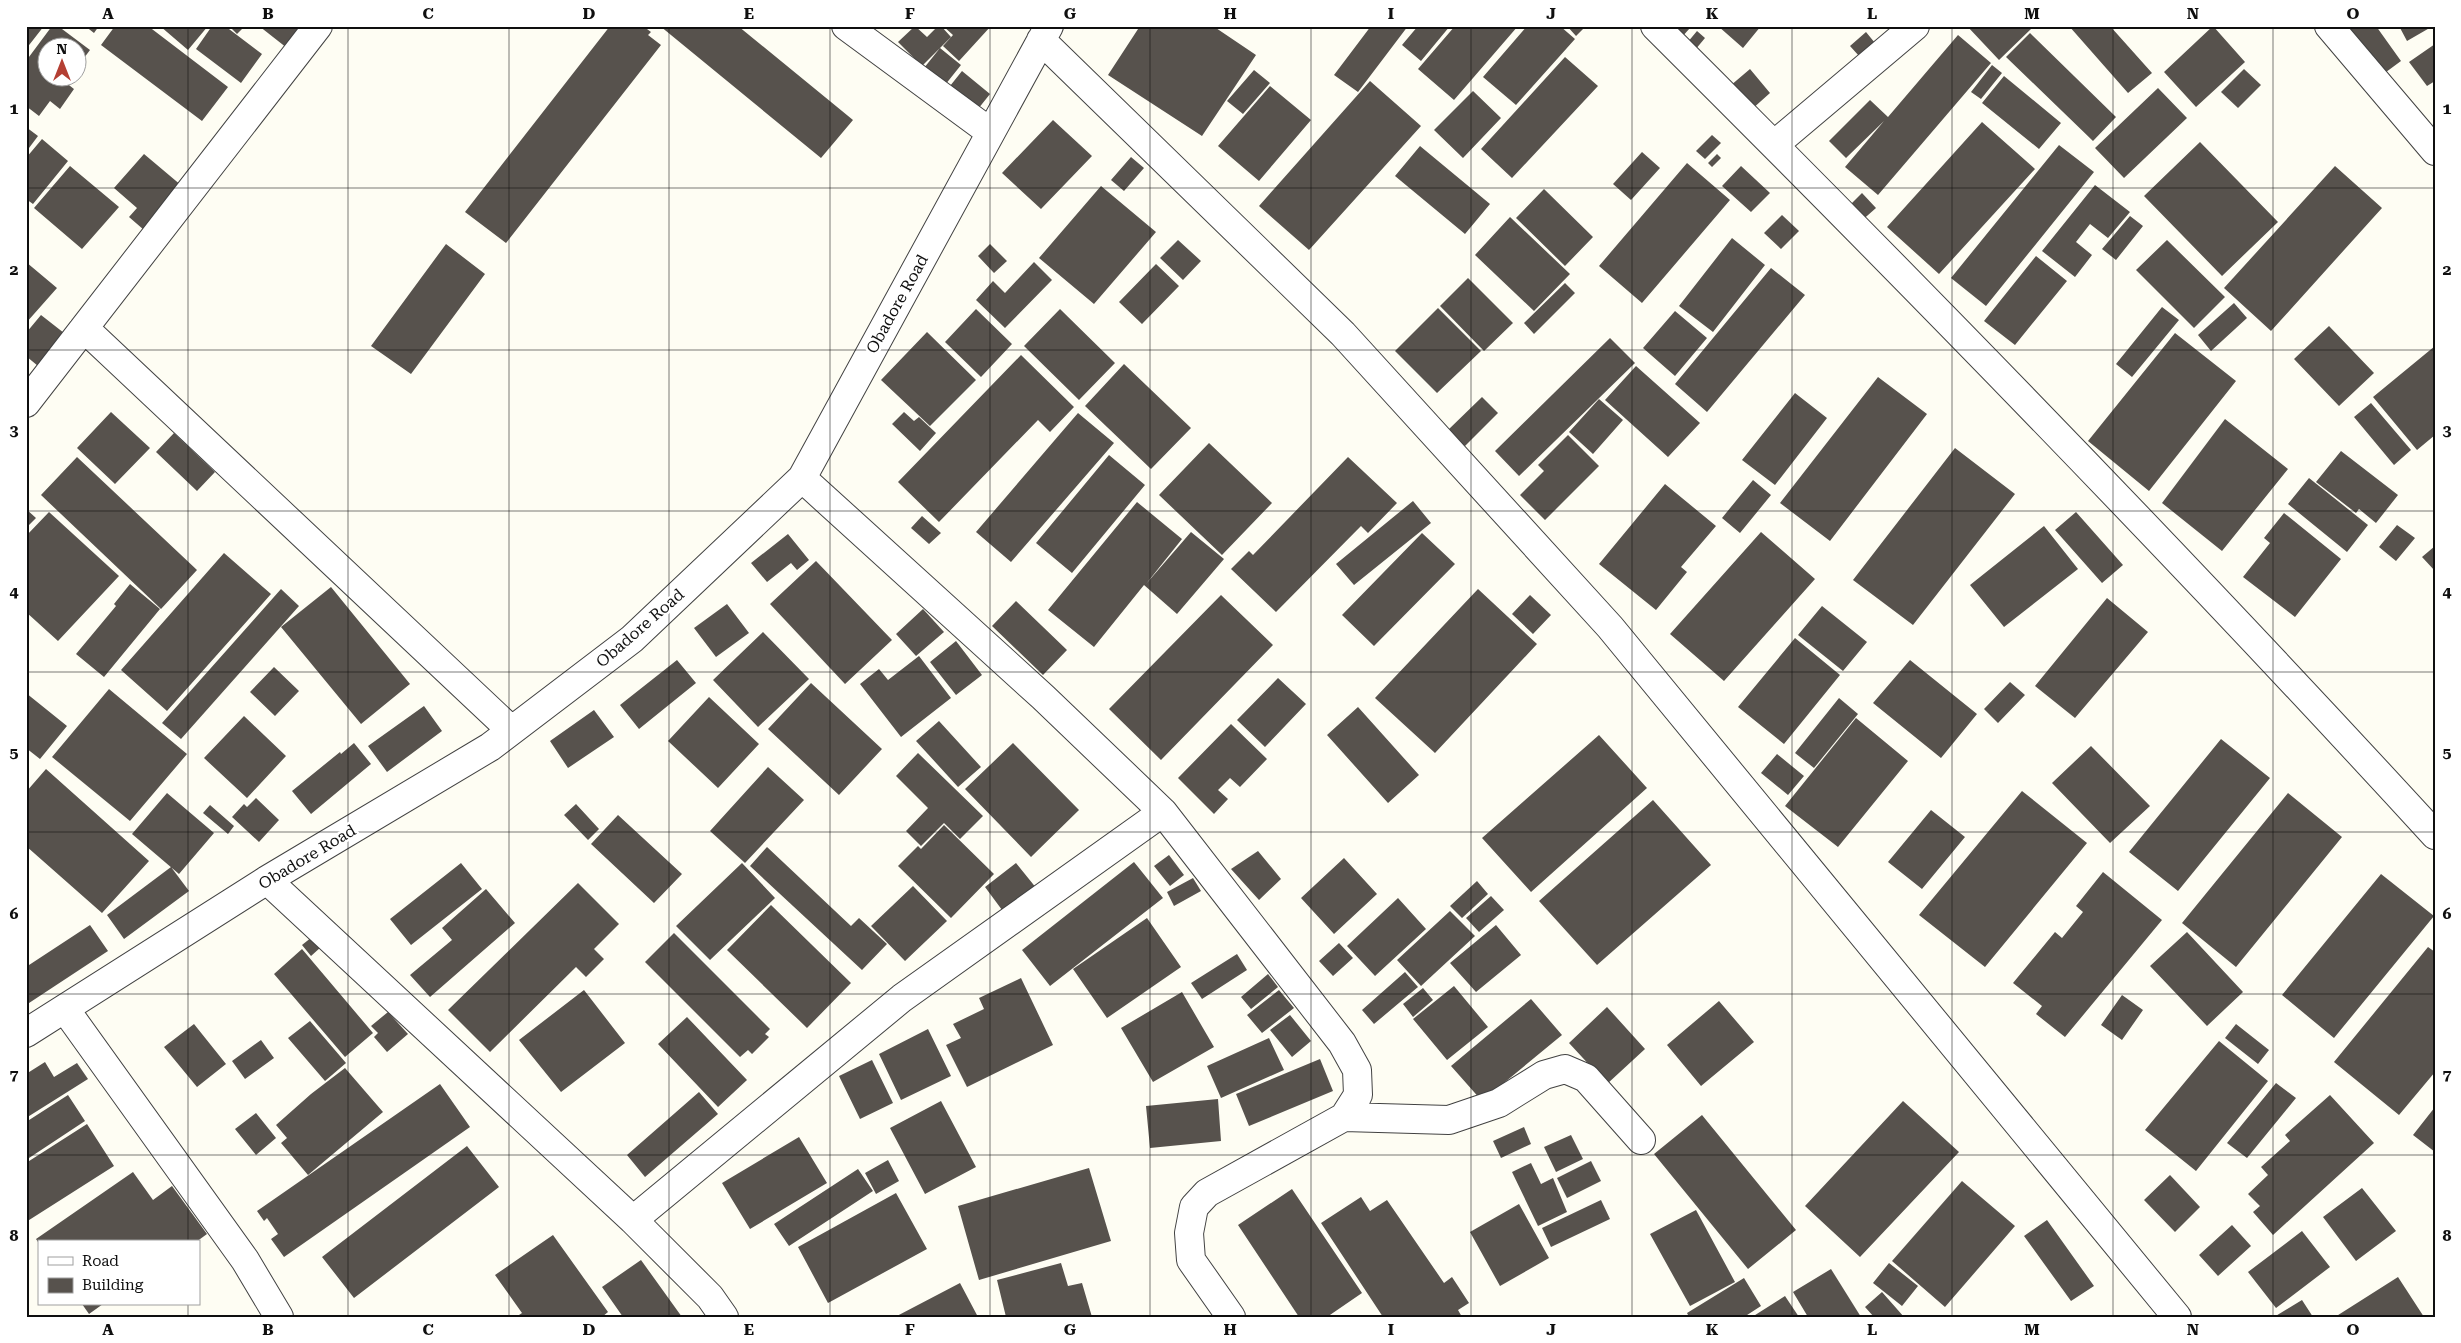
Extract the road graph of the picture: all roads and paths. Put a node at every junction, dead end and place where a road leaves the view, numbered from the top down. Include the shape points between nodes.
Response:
1 (318, 26) edge
2 (846, 26) edge
3 (1655, 26) edge
4 (1915, 26) edge
5 (2329, 26) edge
6 (1045, 33) edge
7 (990, 132) junction
8 (1774, 144) junction
9 (2435, 151) edge
10 (84, 328) junction
11 (26, 403) edge
12 (802, 478) junction
13 (512, 730) junction
14 (1163, 812) junction
15 (2435, 835) edge
16 (267, 880) junction
17 (65, 1009) junction
18 (26, 1033) edge
19 (1344, 1116) junction
20 (1641, 1140) dead end
21 (633, 1220) junction
22 (279, 1317) edge
23 (724, 1317) edge
24 (1232, 1317) edge
25 (2177, 1317) edge

1 - 10 street
2 - 7 street
3 - 8 street
4 - 8 street
5 - 9 street
6 - 7 street, Obadore Road
6 - 25 street via 1343,334 1610,628
7 - 12 street, Obadore Road
8 - 15 street via 2284,671
10 - 11 street
10 - 13 street
12 - 13 street, Obadore Road via 632,639
12 - 14 street via 1043,697
13 - 16 street, Obadore Road via 490,747
14 - 19 street via 1342,1043 1357,1070 1358,1095
14 - 21 street via 902,998
16 - 17 street, Obadore Road
16 - 21 street
17 - 18 street, Obadore Road
17 - 22 street via 245,1260
19 - 20 street via 1449,1120 1499,1103 1544,1075 1565,1069 1586,1078
19 - 24 street via 1207,1193 1194,1207 1189,1233 1192,1260
21 - 23 street via 710,1297

